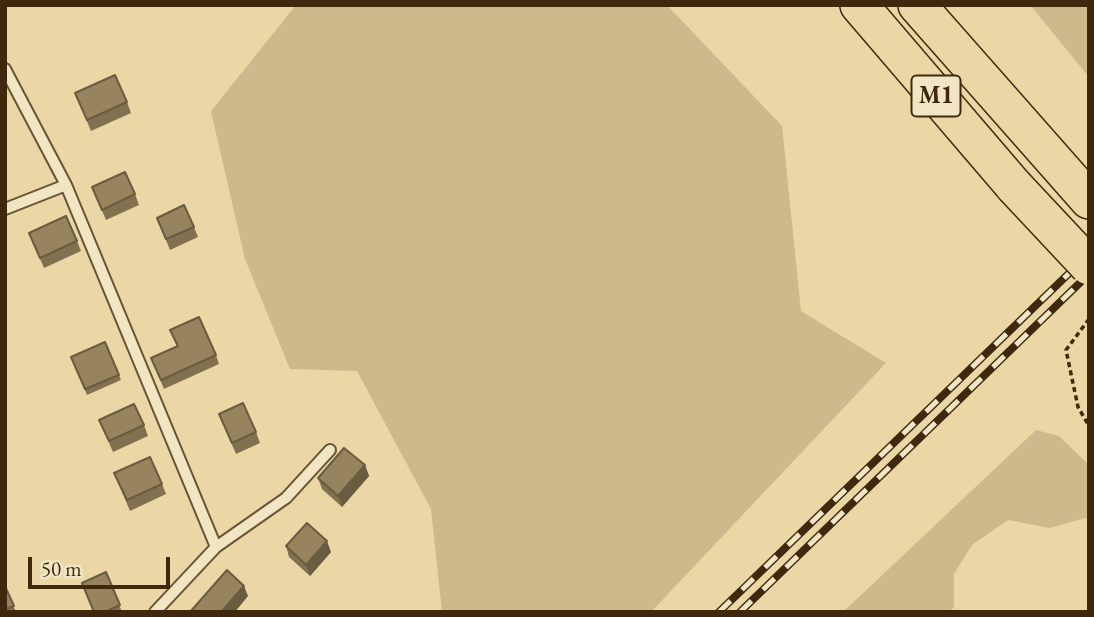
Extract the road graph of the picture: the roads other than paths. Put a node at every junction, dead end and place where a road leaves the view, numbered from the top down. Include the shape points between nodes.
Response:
1 (859, 5) edge
2 (917, 5) edge
3 (5, 69) edge
4 (66, 185) junction
5 (1089, 200) edge
6 (5, 209) edge
7 (1089, 266) edge
8 (330, 450) dead end
9 (216, 547) junction
10 (155, 612) edge

1 - 7 highway, М1, bridge
2 - 5 highway, М1
3 - 4 lane
4 - 6 lane
4 - 9 lane
8 - 9 lane via 286,498
9 - 10 lane

